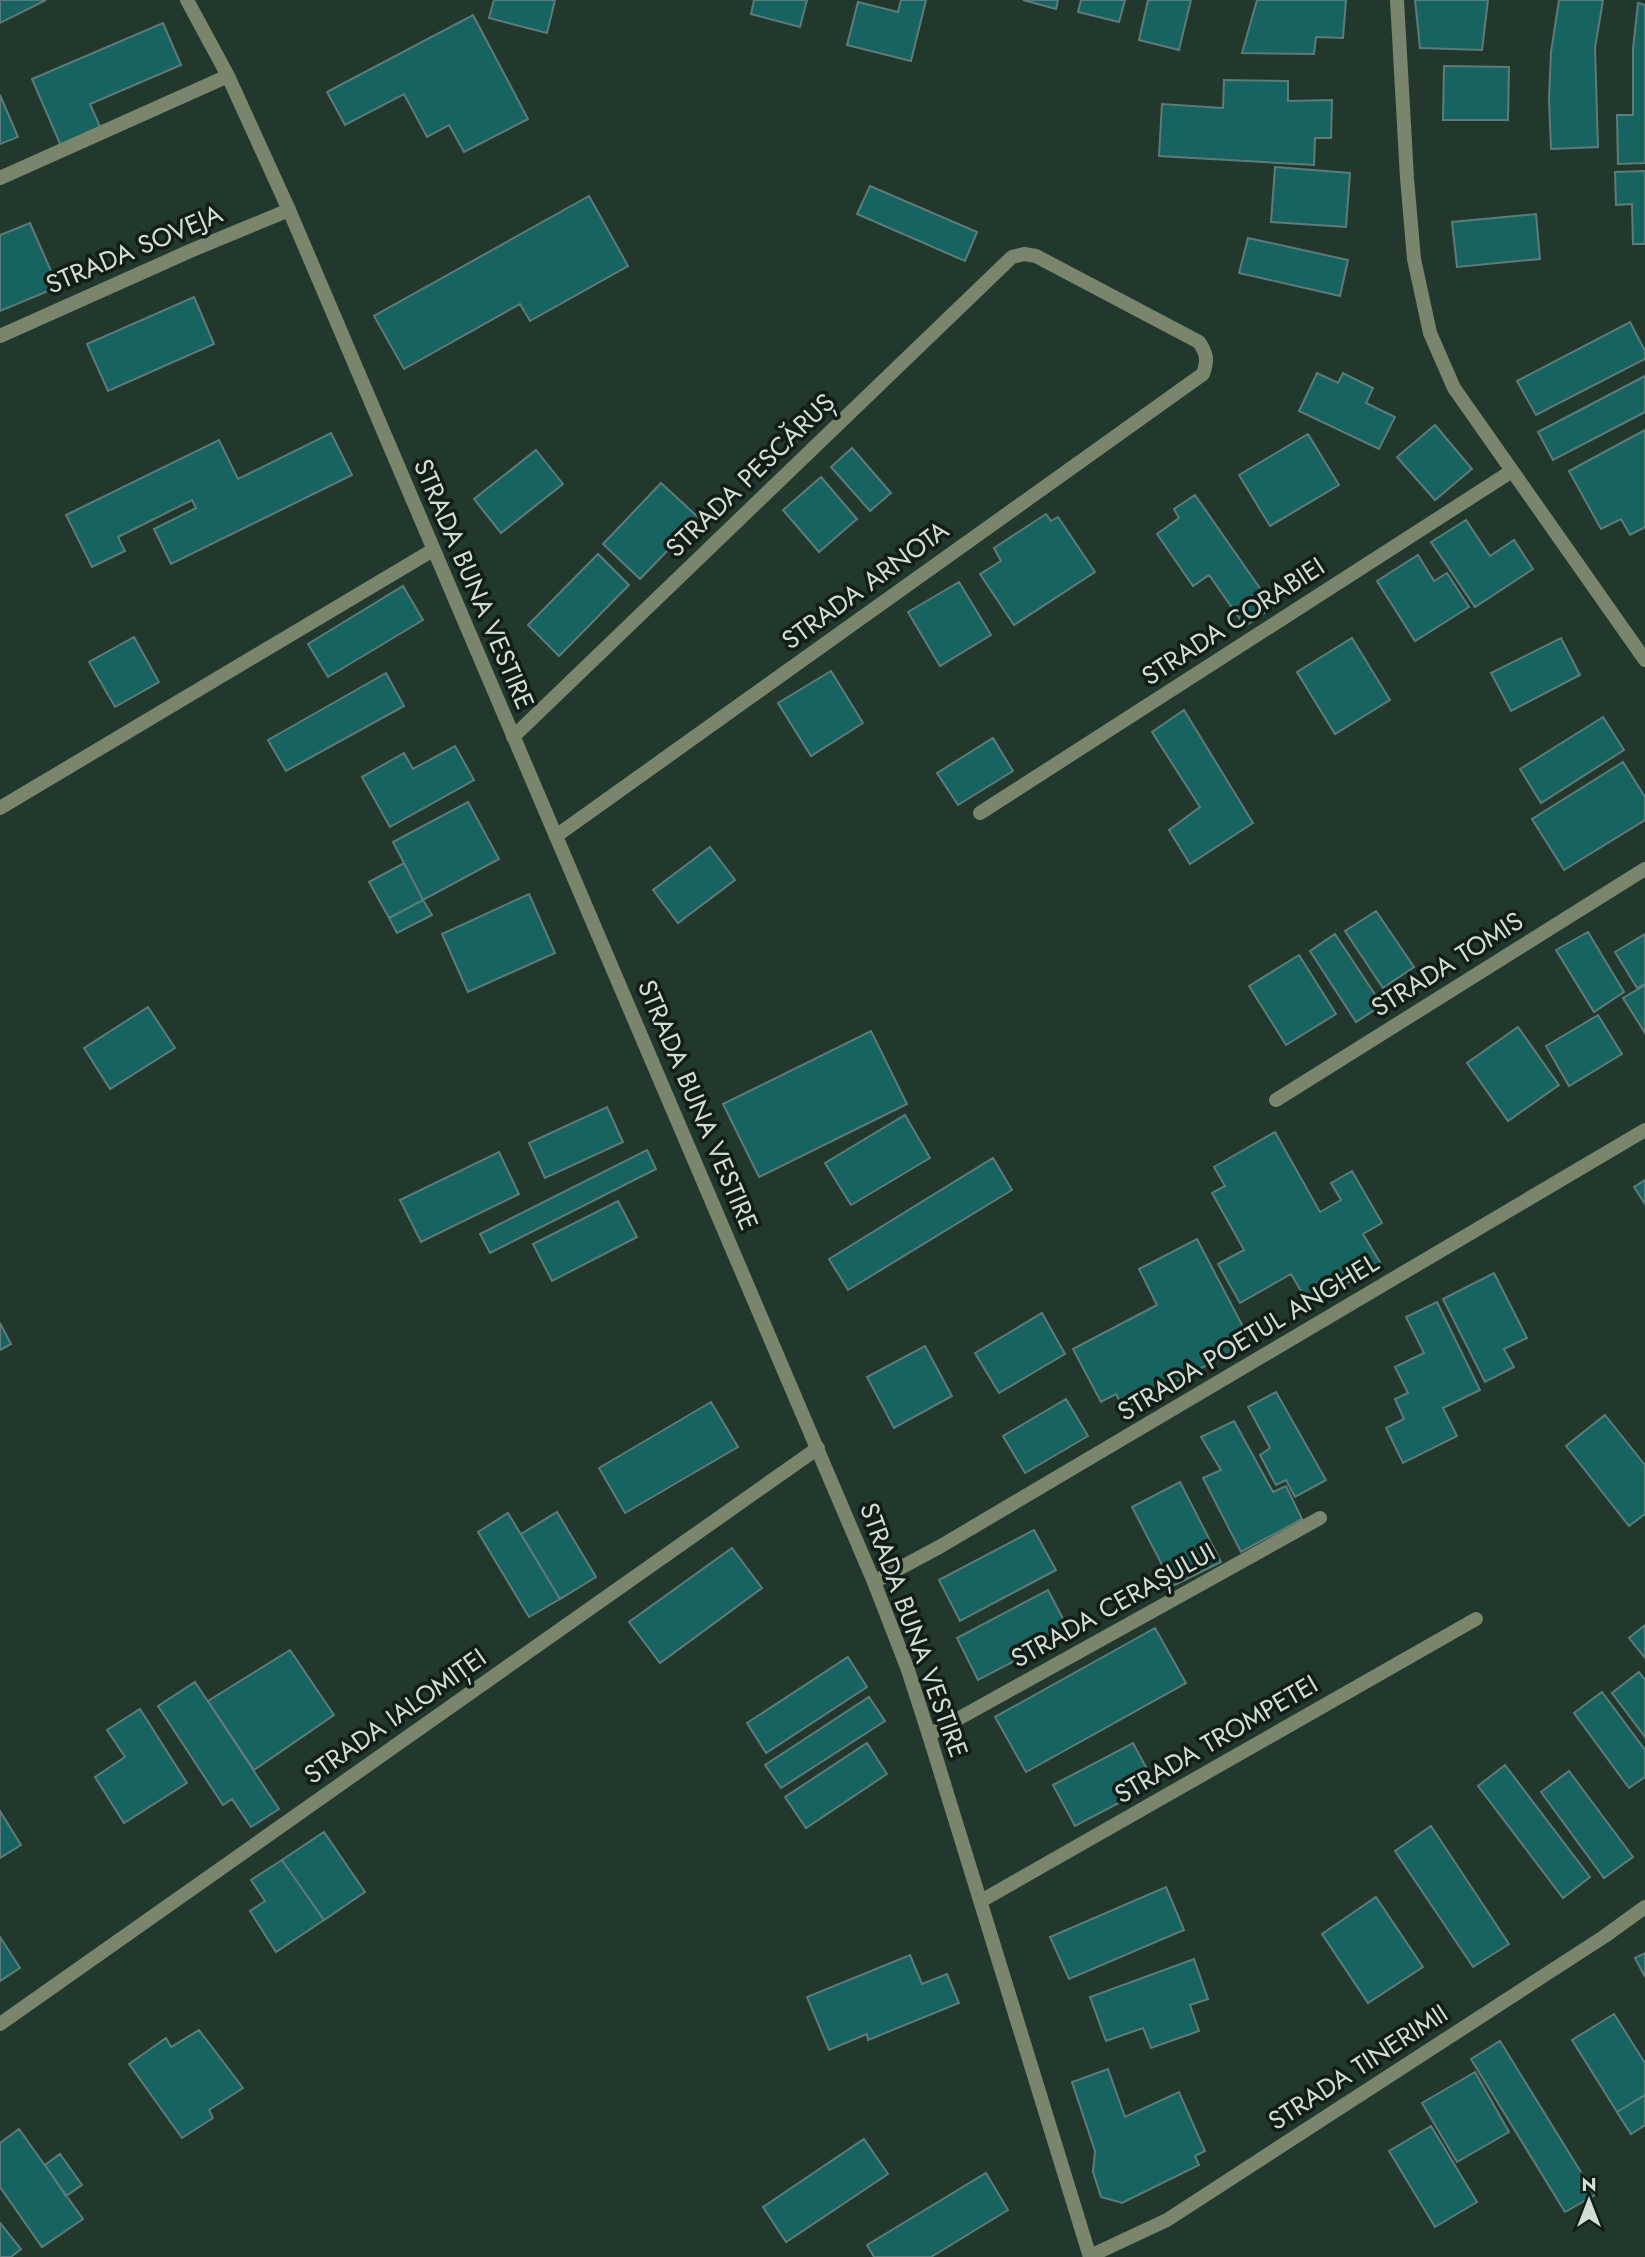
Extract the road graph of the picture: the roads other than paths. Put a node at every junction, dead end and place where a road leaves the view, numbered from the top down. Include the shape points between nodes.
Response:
1 (187, 0) edge
2 (1397, 0) edge
3 (228, 76) junction
4 (0, 178) edge
5 (289, 210) junction
6 (1024, 254) joint
7 (0, 336) edge
8 (1512, 471) junction
9 (433, 550) junction
10 (1645, 660) edge
11 (513, 737) junction
12 (0, 808) edge
13 (980, 813) dead end
14 (556, 836) junction
15 (1645, 869) edge
16 (1276, 1101) dead end
17 (1645, 1130) edge
18 (818, 1448) junction
19 (1320, 1518) dead end
20 (874, 1582) junction
21 (1476, 1619) dead end
22 (929, 1735) junction
23 (981, 1900) junction
24 (1645, 1907) edge
25 (0, 2024) edge
26 (1090, 2256) edge

1 - 3 street, STRADA BUNA VESTIRE
2 - 8 street via 1414,259 1430,333 1454,388
3 - 4 street
3 - 5 street, STRADA BUNA VESTIRE
5 - 7 street, STRADA SOVEJA
5 - 9 street, STRADA BUNA VESTIRE
6 - 11 street, STRADA PESCĂRUȘ via 1012,257
6 - 14 street, STRADA ARNOTA via 1199,342 1206,353 1203,374
8 - 10 street
8 - 13 street, STRADA CORABIEI
9 - 11 street, STRADA BUNA VESTIRE
9 - 12 street
11 - 14 street, STRADA BUNA VESTIRE
14 - 18 street, STRADA BUNA VESTIRE
15 - 16 street, STRADA TOMIS
17 - 20 street, STRADA POETUL ANGHEL
18 - 20 street, STRADA BUNA VESTIRE
18 - 25 street, STRADA IALOMIȚEI
19 - 22 street, STRADA CERAȘULUI
20 - 22 street, STRADA BUNA VESTIRE
21 - 23 street, STRADA TROMPETEI
22 - 23 street, STRADA BUNA VESTIRE
23 - 26 street, STRADA BUNA VESTIRE
24 - 26 street, STRADA TINERIMII via 1167,2220

